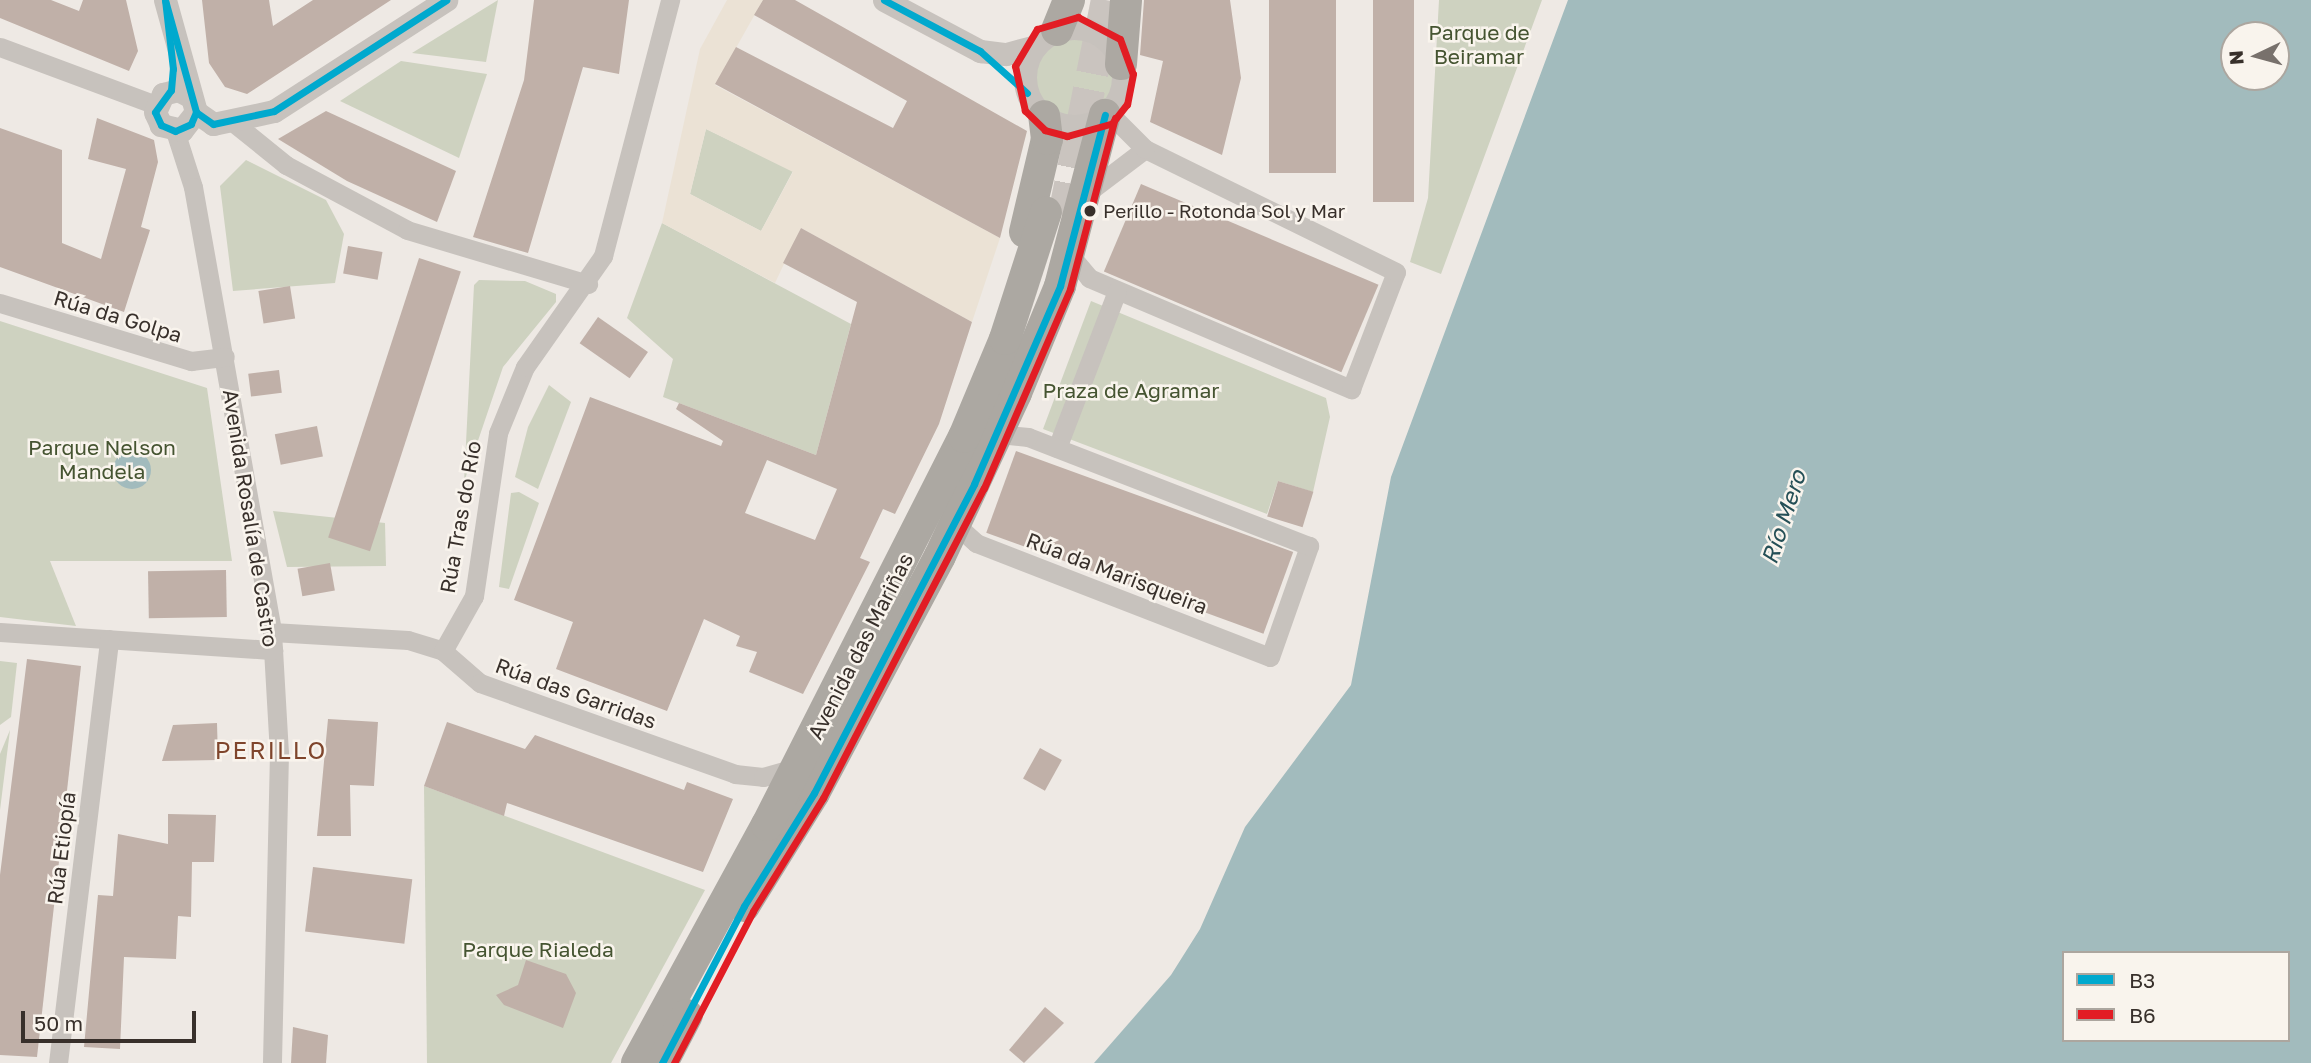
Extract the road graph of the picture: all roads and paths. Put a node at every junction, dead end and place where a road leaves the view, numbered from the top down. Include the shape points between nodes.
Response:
1 (164, 0) edge
2 (446, 0) edge
3 (670, 0) edge
4 (884, 0) edge
5 (1069, 0) edge
6 (1126, 0) edge
7 (1046, 38) junction
8 (0, 47) edge
9 (979, 51) junction
10 (1121, 64) junction
11 (1035, 104) junction
12 (180, 110) junction
13 (1106, 114) junction
14 (234, 122) junction
15 (1145, 149) junction
16 (1087, 193) junction
17 (1070, 255) junction
18 (588, 284) junction
19 (1117, 291) junction
20 (0, 303) edge
21 (225, 357) junction
22 (997, 434) junction
23 (1057, 448) junction
24 (954, 523) junction
25 (0, 632) edge
26 (110, 639) junction
27 (272, 641) junction
28 (443, 651) junction
29 (787, 770) junction
30 (744, 866) junction
31 (744, 906) junction
32 (58, 1063) edge
33 (272, 1063) edge
34 (637, 1063) edge
35 (662, 1063) edge

1 - 12 street, Avenida Rosalía de Castro
2 - 14 street via 274,111
3 - 18 street, Rúa Tras do Río via 610,233
4 - 9 street
5 - 7 highway
6 - 10 highway
7 - 9 street via 1006,54
7 - 10 street via 1096,33
7 - 11 street via 1025,68
8 - 12 street
9 - 11 street
10 - 13 street via 1121,91
11 - 13 street via 1077,126
11 - 29 highway via 1047,139 1032,211 974,386
12 - 14 street via 213,124
12 - 21 street, Avenida Rosalía de Castro
13 - 15 street
13 - 16 highway
14 - 18 street via 286,165 407,230
15 - 16 street
15 - 19 street via 1396,272 1351,389
16 - 17 highway
17 - 19 street via 1080,272
17 - 22 highway
18 - 28 street, Rúa Tras do Río via 525,367 498,433 474,596
19 - 23 street
20 - 21 street, Rúa da Golpa via 191,361
21 - 27 street, Avenida Rosalía de Castro
22 - 23 street via 1015,433
22 - 24 highway
23 - 24 street, Rúa da Marisqueira via 1309,546 1270,657 976,543
24 - 31 highway via 820,782
25 - 26 street
26 - 27 street
26 - 32 street, Rúa Etiopía
27 - 28 street, Rúa das Garridas via 408,640
27 - 33 street, Avenida Rosalía de Castro via 279,766
28 - 29 street, Rúa das Garridas via 480,683 735,774 763,777
29 - 30 highway
30 - 31 highway, Avenida das Mariñas via 964,437 1055,214 1007,379 953,497
30 - 34 highway, Avenida das Mariñas
31 - 35 highway, Avenida das Mariñas

